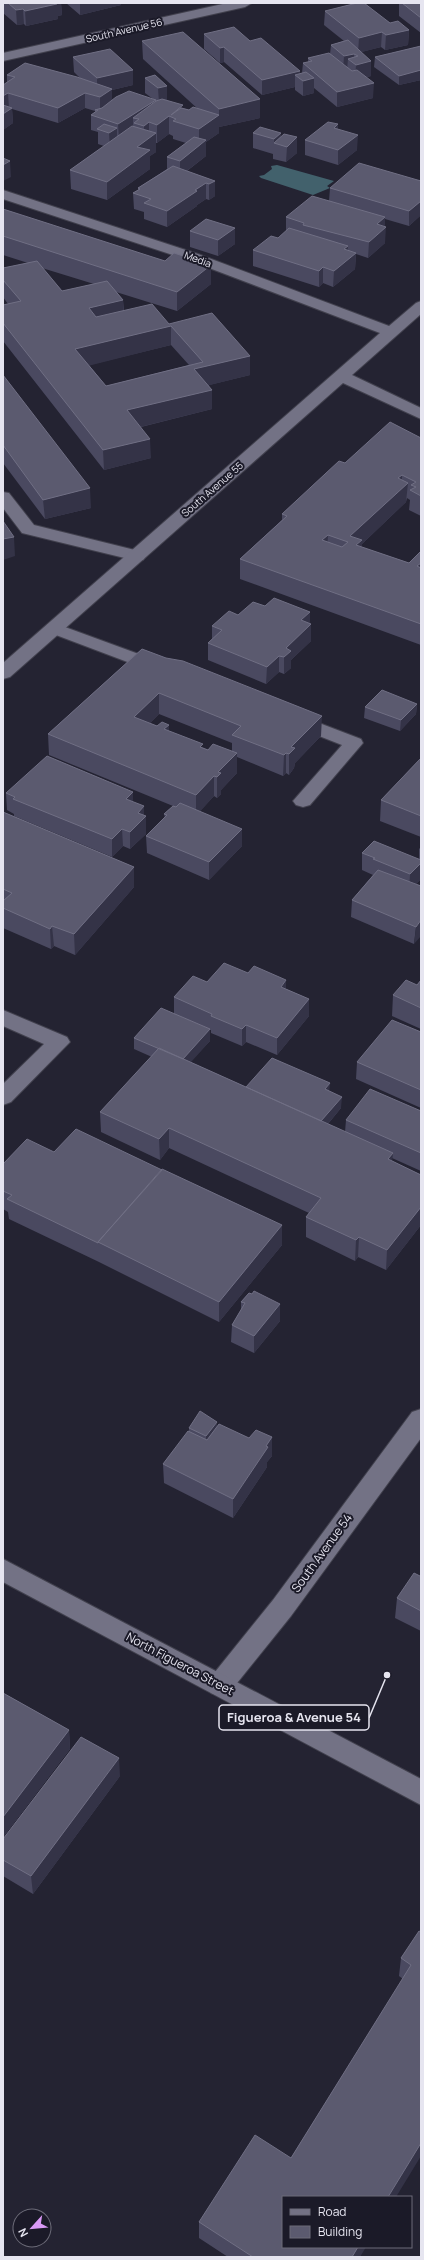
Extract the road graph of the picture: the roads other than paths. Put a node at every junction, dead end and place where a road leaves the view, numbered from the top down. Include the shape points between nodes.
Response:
1 (245, 3) edge
2 (3, 57) edge
3 (3, 194) edge
4 (421, 306) edge
5 (391, 332) junction
6 (342, 376) junction
7 (421, 414) edge
8 (3, 497) edge
9 (137, 556) junction
10 (54, 628) junction
11 (3, 672) edge
12 (177, 675) edge
13 (273, 712) edge
14 (303, 801) dead end
15 (3, 1017) edge
16 (3, 1097) edge
17 (421, 1419) edge
18 (3, 1570) edge
19 (220, 1685) junction
20 (421, 1793) edge

1 - 2 street, South Avenue 56
3 - 5 street, Media via 193,257
4 - 5 street, South Avenue 55
5 - 6 street, South Avenue 55
6 - 7 street
6 - 9 street, South Avenue 55
8 - 9 street via 28,529
9 - 10 street, South Avenue 55
10 - 11 street, South Avenue 55
10 - 12 street
13 - 14 street via 354,743
15 - 16 street via 59,1042
17 - 19 street, South Avenue 54 via 282,1608
18 - 19 street, North Figueroa Street
19 - 20 street, North Figueroa Street

